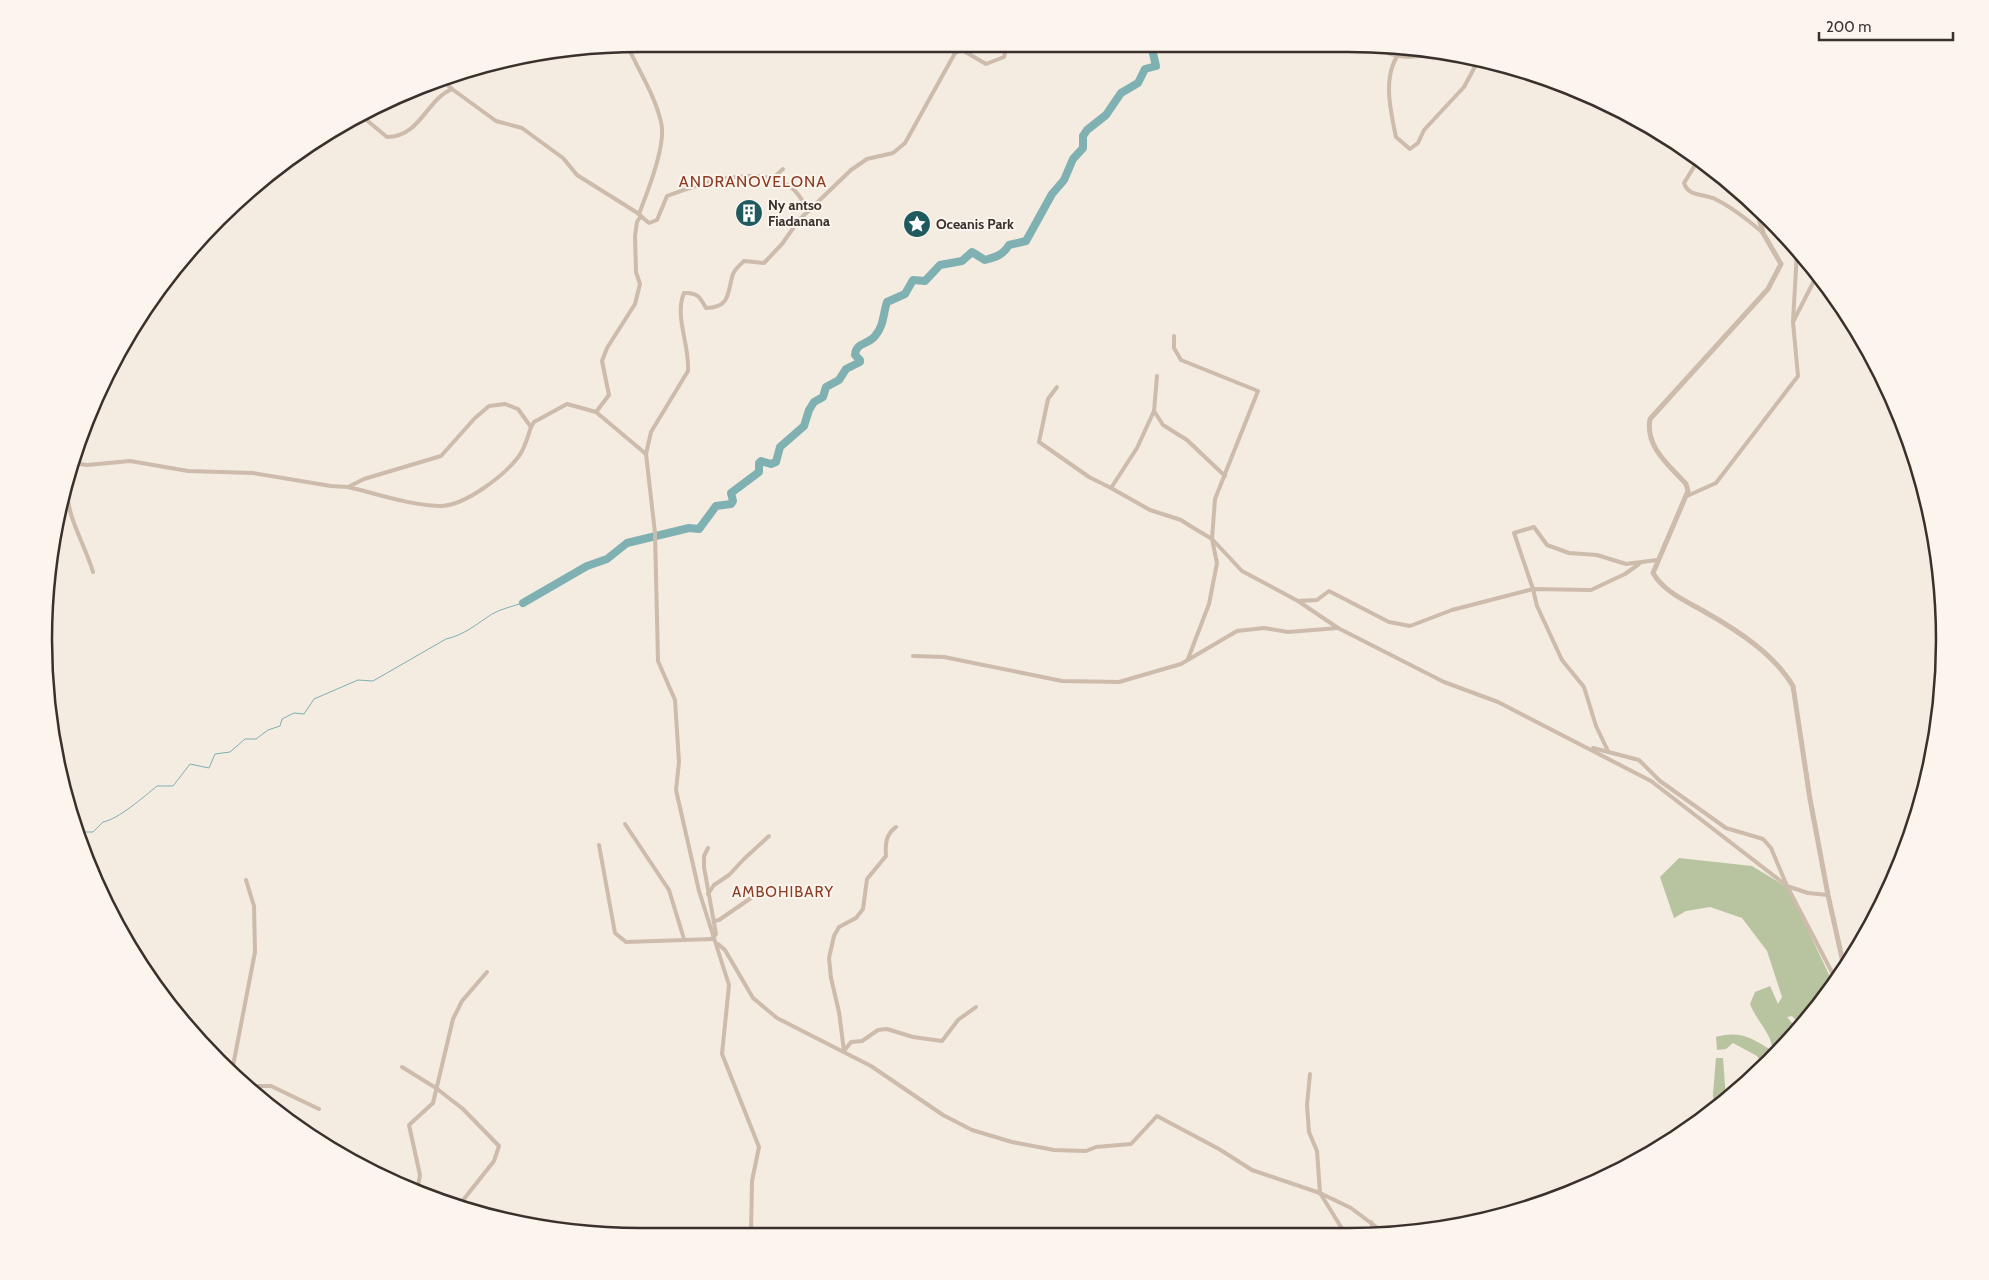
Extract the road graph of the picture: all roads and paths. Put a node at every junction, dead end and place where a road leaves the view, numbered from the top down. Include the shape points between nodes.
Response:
1 (631, 53) edge
2 (955, 53) edge
3 (967, 53) edge
4 (1005, 53) edge
5 (1387, 54) edge
6 (1396, 56) junction
7 (1403, 56) edge
8 (1475, 67) edge
9 (448, 85) edge
10 (452, 89) junction
11 (366, 120) edge
12 (1695, 166) edge
13 (783, 168) dead end
14 (772, 179) junction
15 (809, 211) junction
16 (640, 215) junction
17 (1760, 221) edge
18 (1763, 233) junction
19 (1796, 260) edge
20 (1814, 281) edge
21 (1793, 322) junction
22 (1174, 336) dead end
23 (1157, 376) dead end
24 (1057, 387) dead end
25 (1154, 411) junction
26 (596, 412) junction
27 (531, 427) junction
28 (646, 454) junction
29 (80, 464) edge
30 (1225, 476) junction
31 (348, 487) junction
32 (1111, 488) junction
33 (1687, 496) junction
34 (68, 509) edge
35 (1212, 539) junction
36 (1657, 560) junction
37 (1640, 563) junction
38 (93, 572) dead end
39 (1533, 589) junction
40 (1298, 601) junction
41 (1338, 628) junction
42 (913, 656) dead end
43 (1188, 659) junction
44 (1589, 747) junction
45 (1608, 751) junction
46 (625, 824) dead end
47 (896, 827) dead end
48 (770, 836) dead end
49 (599, 845) dead end
50 (708, 848) dead end
51 (246, 880) dead end
52 (1787, 886) junction
53 (708, 894) junction
54 (1828, 895) junction
55 (752, 898) dead end
56 (714, 921) junction
57 (713, 938) junction
58 (684, 939) junction
59 (1842, 958) edge
60 (487, 972) dead end
61 (1832, 973) edge
62 (976, 1007) dead end
63 (844, 1052) junction
64 (234, 1063) edge
65 (402, 1067) dead end
66 (1310, 1074) dead end
67 (258, 1086) edge
68 (436, 1088) junction
69 (320, 1109) dead end
70 (418, 1184) edge
71 (1320, 1193) junction
72 (463, 1200) edge
73 (1371, 1222) junction
74 (1372, 1227) edge
75 (1377, 1227) edge
76 (751, 1228) edge
77 (1342, 1228) edge

1 - 16 street via 646,81 662,129
2 - 15 street via 905,143 893,153 867,159 858,165
3 - 4 street via 986,64 1004,57
5 - 6 street
6 - 7 street
6 - 8 street via 1390,67 1393,122 1396,137 1410,149 1464,87
9 - 10 street
10 - 11 street via 416,126 394,136 384,135
10 - 16 street via 496,121 522,128 563,158 577,175
12 - 18 street via 1685,186 1695,195 1715,198
13 - 14 street
14 - 15 street via 796,191
14 - 16 street via 735,176 688,187 665,198 657,220 652,223
15 - 28 street via 764,263 744,261 738,266 727,300 714,308 706,308 694,292 684,293 680,302 688,371 651,432
16 - 26 street via 635,236 636,272 640,284 635,304 606,348 602,361 609,395
17 - 18 street
18 - 33 street via 1781,264 1768,290 1650,419 1648,431 1654,448 1686,484
19 - 21 street
20 - 21 street
21 - 33 street via 1798,376 1716,483
22 - 30 street via 1174,348 1181,360 1258,391
23 - 25 street
24 - 32 street via 1048,399 1039,442 1089,477
25 - 30 street via 1163,425 1187,440
25 - 32 street via 1137,448
26 - 27 street via 567,404 534,422
26 - 28 street
27 - 31 street via 518,409 505,404 489,406 441,456 364,479
27 - 31 street via 521,454 510,466 460,502 440,506
28 - 57 street via 655,533 658,661 675,700 679,762 676,790
29 - 31 street via 130,462 188,471 253,473
30 - 35 street via 1216,499
32 - 35 street via 1150,510 1181,520
33 - 36 street
34 - 38 street
35 - 40 street via 1242,571
35 - 43 street via 1217,564 1210,604
36 - 37 street
36 - 54 street via 1653,573 1658,582 1731,627 1783,670 1792,686
37 - 39 street via 1591,590
37 - 39 street via 1626,564 1597,555 1569,553 1547,545 1534,527 1514,533
39 - 40 street via 1452,610 1410,626 1389,622 1329,591 1318,600
39 - 45 street via 1537,606 1562,660 1584,687
40 - 41 street
41 - 43 street via 1288,632 1264,628 1237,631
41 - 44 street via 1444,682 1498,702
42 - 43 street via 944,657 1062,681 1119,682 1181,664
44 - 45 street
44 - 52 street via 1651,781
45 - 52 street via 1639,760 1660,781 1726,828 1763,839 1771,848
46 - 58 street via 669,890
47 - 63 street via 885,843 886,856 867,879 863,909 834,936 829,958
48 - 53 street
49 - 58 street via 615,934 626,942
50 - 53 street via 704,866
51 - 64 street via 254,906 255,952
52 - 54 street
52 - 61 street
53 - 56 street
54 - 59 street
55 - 56 street
56 - 57 street via 716,934
57 - 58 street
57 - 63 street via 725,950 753,998 777,1018
57 - 76 street via 729,985 722,1054 759,1147 752,1181
60 - 68 street via 462,1001 453,1020
62 - 63 street via 958,1020 942,1041 913,1037 888,1028 878,1030 862,1041 851,1042
63 - 71 street via 943,1115 972,1130 1012,1142 1086,1152 1096,1147 1131,1144 1157,1116 1252,1170
65 - 68 street
66 - 71 street via 1307,1105 1310,1132 1317,1151
67 - 69 street via 271,1086
68 - 70 street via 433,1103 409,1125 420,1175
68 - 72 street via 463,1109 499,1146 494,1161
71 - 73 street
71 - 77 street
73 - 74 street
73 - 75 street

